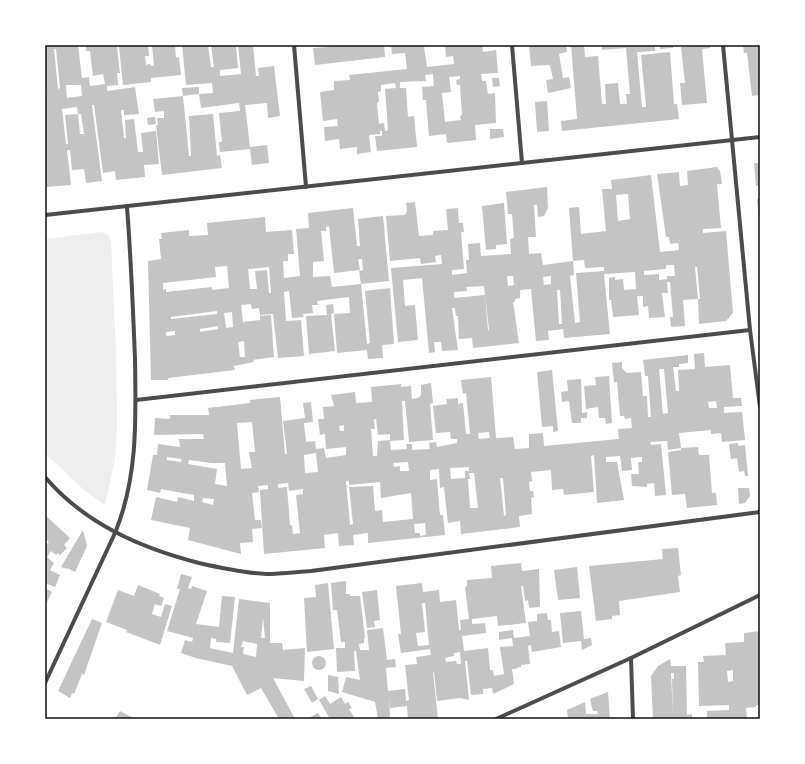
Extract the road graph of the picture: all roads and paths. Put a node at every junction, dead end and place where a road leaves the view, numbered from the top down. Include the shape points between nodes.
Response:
1 (294, 45) edge
2 (512, 45) edge
3 (723, 45) edge
4 (760, 137) edge
5 (732, 140) junction
6 (522, 163) junction
7 (306, 187) junction
8 (127, 207) junction
9 (45, 215) edge
10 (750, 330) junction
11 (136, 400) junction
12 (760, 407) edge
13 (45, 476) edge
14 (760, 512) edge
15 (115, 533) junction
16 (760, 595) edge
17 (631, 658) junction
18 (45, 683) edge
19 (496, 719) edge
20 (633, 719) edge

1 - 7 street
2 - 6 street
3 - 5 street
4 - 5 street
5 - 6 street
5 - 10 street
6 - 7 street
7 - 8 street
8 - 9 street
8 - 11 street
10 - 11 street
10 - 12 street
11 - 15 street via 131,482
13 - 15 street via 79,510
14 - 15 street via 311,571 266,574 233,571 168,555
15 - 18 street
16 - 17 street
17 - 19 street
17 - 20 street

